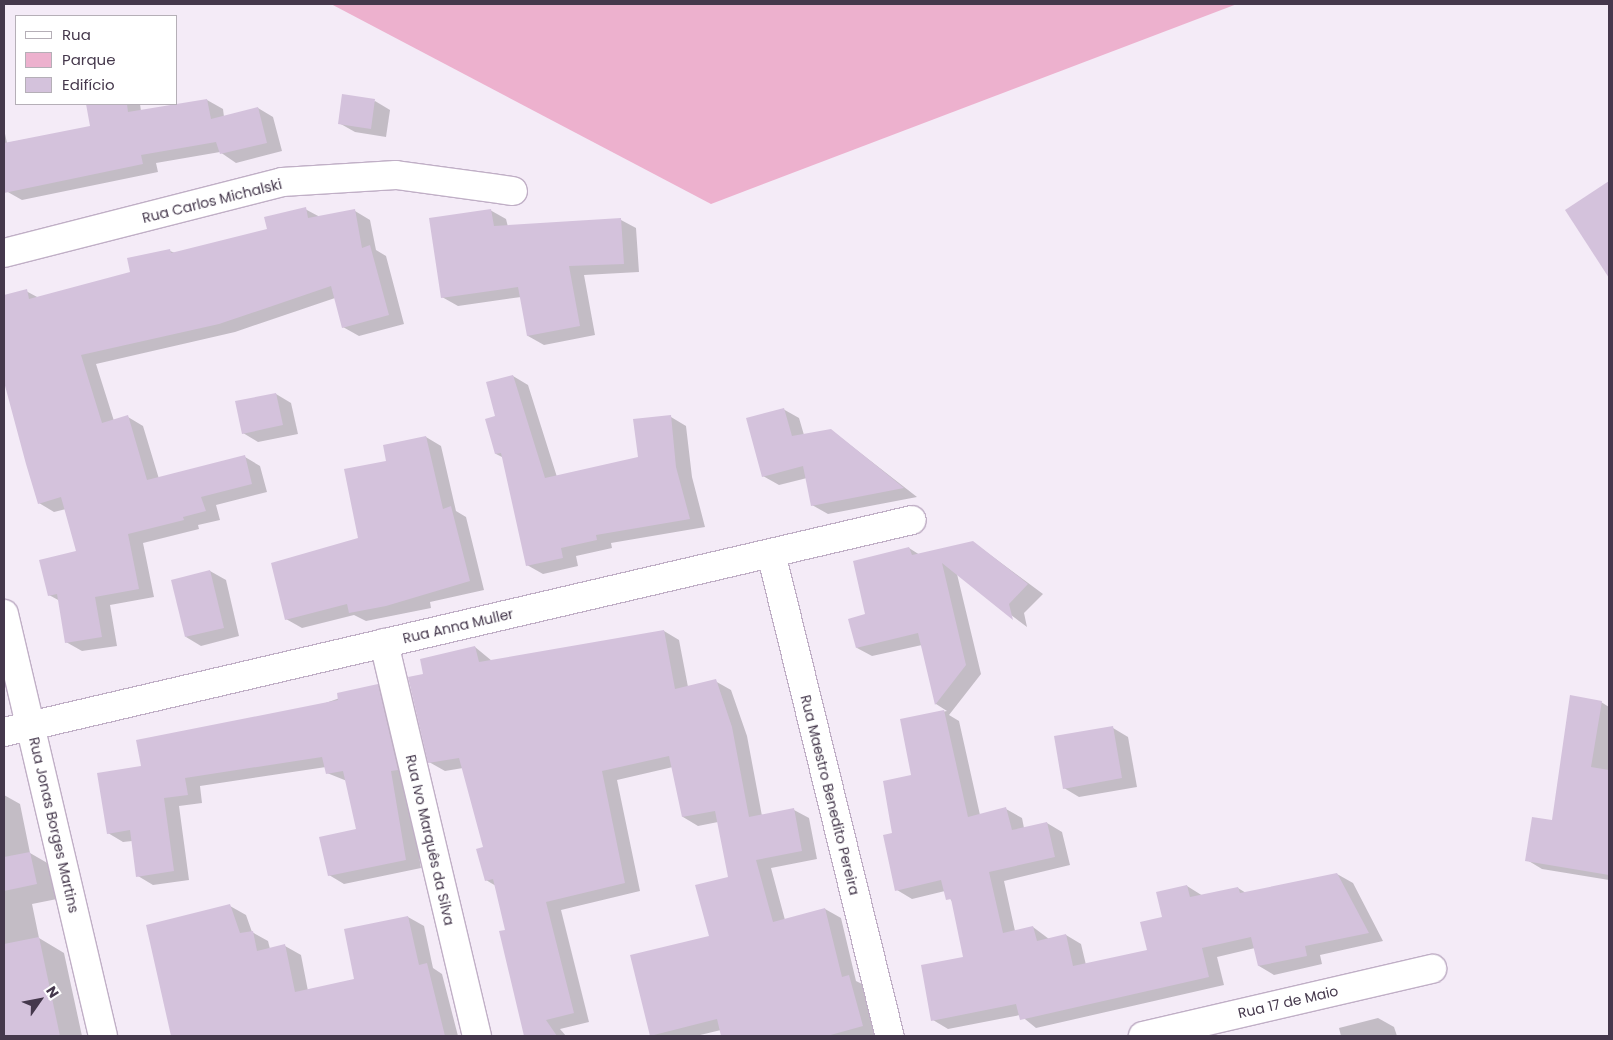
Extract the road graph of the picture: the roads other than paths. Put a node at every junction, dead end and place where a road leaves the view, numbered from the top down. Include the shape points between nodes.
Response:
1 (513, 191) dead end
2 (4, 253) edge
3 (912, 520) dead end
4 (771, 553) junction
5 (4, 614) edge
6 (384, 643) junction
7 (31, 725) junction
8 (4, 732) edge
9 (1432, 969) dead end
10 (103, 1036) edge
11 (477, 1036) edge
12 (890, 1036) edge
13 (1143, 1036) edge

1 - 2 street, Rua Carlos Michalski via 396,175 282,182
3 - 4 street, Rua Anna Muller
4 - 6 street, Rua Anna Muller
4 - 12 street, Rua Maestro Benedito Pereira
5 - 7 street, Rua Jonas Borges Martins
6 - 7 street, Rua Anna Muller
6 - 11 street, Rua Ivo Marquês da Silva
7 - 8 street, Rua Anna Muller
7 - 10 street, Rua Jonas Borges Martins
9 - 13 street, Rua 17 de Maio

